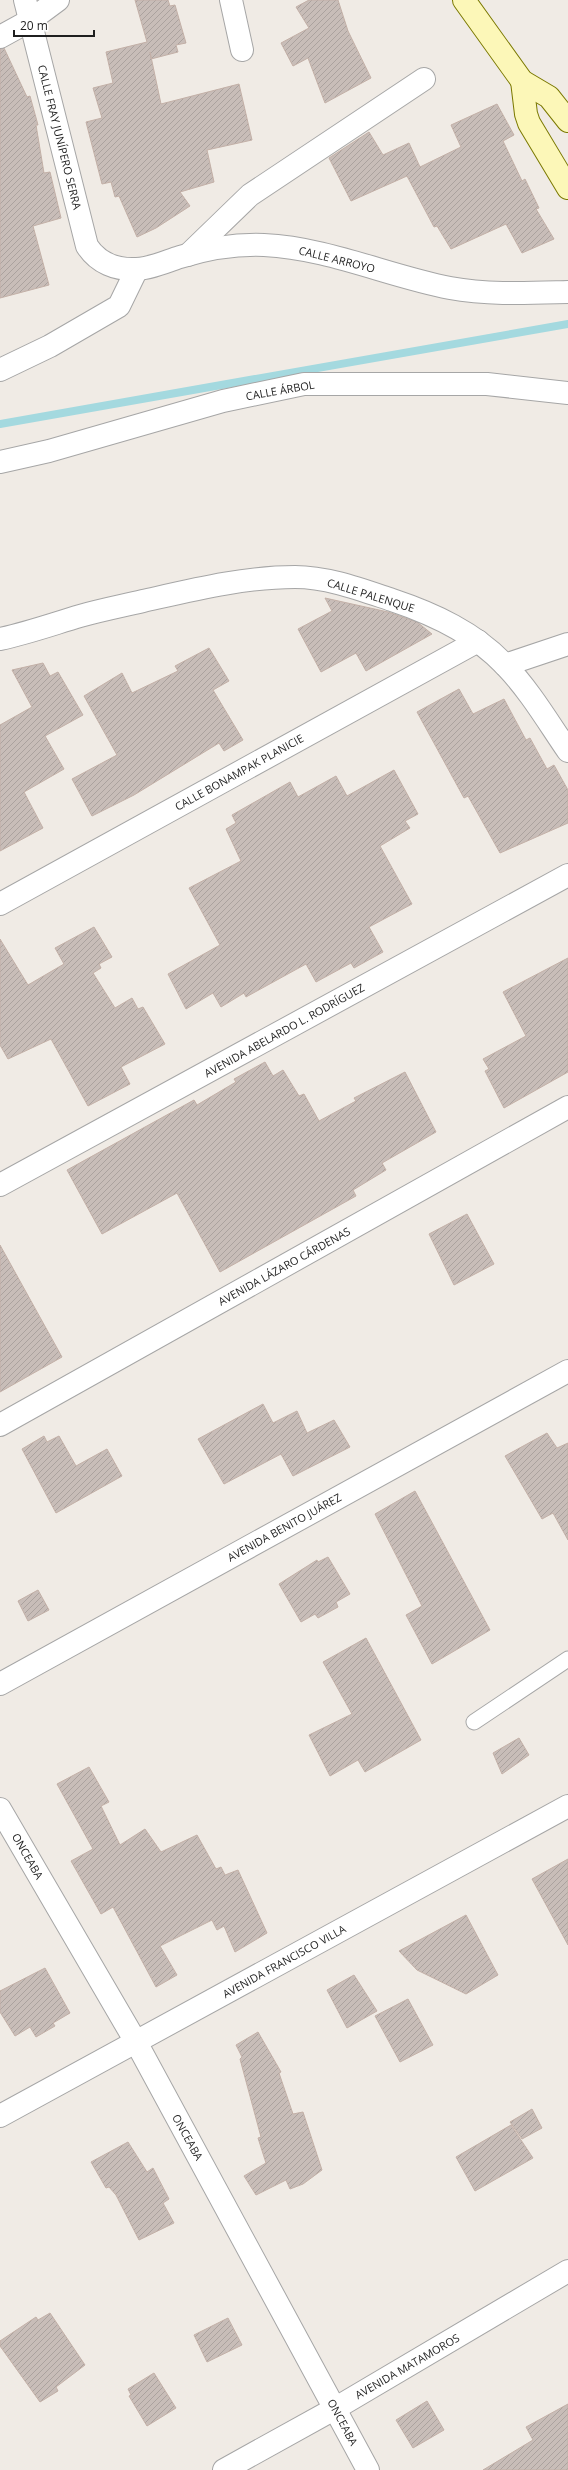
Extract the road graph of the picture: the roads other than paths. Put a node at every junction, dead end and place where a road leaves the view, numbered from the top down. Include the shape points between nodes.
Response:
1 (58, 0) edge
2 (231, 0) edge
3 (464, 0) edge
4 (28, 10) edge
5 (0, 37) edge
6 (242, 50) dead end
7 (424, 79) dead end
8 (522, 81) junction
9 (568, 121) edge
10 (568, 188) edge
11 (188, 255) junction
12 (108, 264) joint
13 (137, 270) junction
14 (568, 292) edge
15 (0, 370) edge
16 (568, 393) edge
17 (0, 462) edge
18 (0, 639) edge
19 (478, 641) junction
20 (568, 644) edge
21 (505, 665) junction
22 (568, 751) edge
23 (568, 875) edge
24 (0, 904) edge
25 (568, 1107) edge
26 (0, 1185) edge
27 (568, 1370) edge
28 (0, 1425) edge
29 (568, 1659) edge
30 (0, 1684) edge
31 (474, 1722) dead end
32 (568, 1806) edge
33 (0, 1809) edge
34 (136, 2042) junction
35 (0, 2116) edge
36 (568, 2272) edge
37 (336, 2408) junction
38 (224, 2470) edge
39 (368, 2470) edge

1 - 4 street
2 - 6 street
3 - 8 street
4 - 5 street
4 - 12 street, CALLE FRAY JUNÍPERO SERRA via 87,246 95,258
7 - 11 street via 250,195
8 - 9 street via 549,97
8 - 10 street via 529,123
11 - 13 street, CALLE ARROYO
11 - 14 street, CALLE ARROYO via 229,247 263,245 309,250 451,288 501,292
12 - 13 street, CALLE ARROYO
13 - 15 street via 120,306 50,346
16 - 17 street, CALLE ÁRBOL via 487,384 304,384 223,401 49,451
18 - 19 street, CALLE PALENQUE via 35,632 81,616 190,590 297,577 336,583 413,607 444,620
19 - 21 street, CALLE PALENQUE
19 - 24 street, CALLE BONAMPAK PLANICIE
20 - 21 street
21 - 22 street, CALLE PALENQUE via 523,686
23 - 26 street, AVENIDA ABELARDO L. RODRÍGUEZ
25 - 28 street, AVENIDA LÁZARO CÁRDENAS
27 - 30 street, AVENIDA BENITO JUÁREZ
29 - 31 lane
32 - 34 street, AVENIDA FRANCISCO VILLA
33 - 34 street, ONCEABA
34 - 35 street, AVENIDA FRANCISCO VILLA
34 - 37 street, ONCEABA
36 - 37 street, AVENIDA MATAMOROS
37 - 38 street, AVENIDA MATAMOROS
37 - 39 street, ONCEABA

